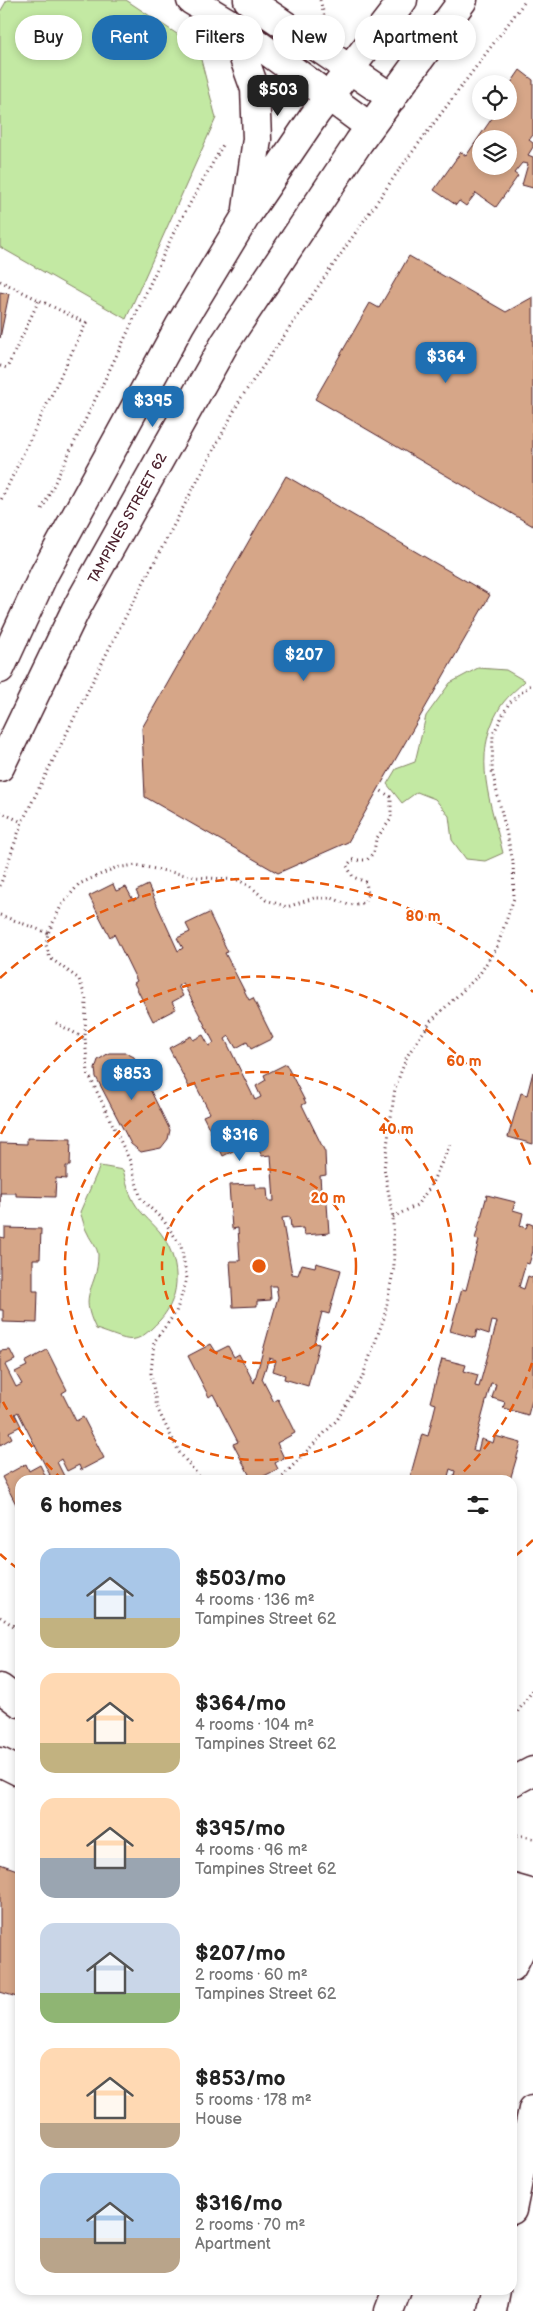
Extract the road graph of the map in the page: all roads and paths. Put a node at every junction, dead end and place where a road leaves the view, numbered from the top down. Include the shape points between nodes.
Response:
1 (191, 0) edge
2 (248, 0) edge
3 (320, 0) edge
4 (403, 0) edge
5 (463, 0) edge
6 (526, 0) edge
7 (216, 15) edge
8 (324, 15) edge
9 (263, 48) edge
10 (245, 60) edge
11 (350, 70) junction
12 (329, 97) junction
13 (392, 98) junction
14 (370, 127) junction
15 (224, 135) dead end
16 (246, 216) junction
17 (0, 281) edge
18 (39, 300) junction
19 (0, 366) edge
20 (0, 502) edge
21 (39, 516) dead end
22 (0, 669) edge
23 (533, 683) edge
24 (0, 767) edge
25 (378, 789) dead end
26 (0, 812) edge
27 (22, 822) junction
28 (0, 886) edge
29 (0, 915) edge
30 (48, 933) junction
31 (56, 1023) dead end
32 (85, 1038) junction
33 (450, 1144) dead end
34 (393, 1217) junction
35 (198, 1475) edge
36 (284, 1475) edge
37 (0, 1617) edge
38 (15, 1627) edge
39 (0, 1688) edge
40 (533, 1690) edge
41 (15, 1699) edge
42 (517, 1713) edge
43 (0, 1762) edge
44 (15, 1770) edge
45 (533, 1771) edge
46 (517, 1779) edge
47 (517, 1835) edge
48 (533, 1838) edge
49 (517, 1889) edge
50 (533, 1894) edge
51 (533, 1901) edge
52 (523, 1941) edge
53 (517, 1955) edge
54 (533, 2109) edge
55 (517, 2186) edge
56 (394, 2295) edge
57 (495, 2295) edge
58 (389, 2311) edge
59 (492, 2311) edge

1 - 7 street
2 - 11 street
3 - 8 path
4 - 11 street
5 - 13 street, TAMPINES STREET 62
6 - 27 path via 399,170 241,398
9 - 12 street
10 - 16 street via 255,89 257,139
11 - 12 street
11 - 13 street
12 - 14 street
12 - 16 street
13 - 14 street, TAMPINES STREET 62
14 - 24 street, TAMPINES STREET 62 via 225,343 76,609
15 - 21 path via 224,144 173,234
16 - 22 street via 180,325 44,574
17 - 18 path
18 - 19 path via 7,368
18 - 20 path via 86,323
23 - 34 path via 509,703 493,734 492,772 513,861 514,898 497,947 479,974 431,1021 407,1056 395,1088 384,1168
25 - 30 path via 391,797 390,820 376,839 374,852 366,860 352,860 347,866 353,877 366,882 368,894 364,903 350,905 332,898 314,898 287,907 266,900 238,880 195,877 136,865 115,868 78,884 61,906
26 - 27 path
27 - 28 path
29 - 30 path
30 - 32 path via 46,945 50,958 78,979 86,999
31 - 32 path
32 - 35 path via 88,1073 130,1161 141,1198 164,1221 181,1246 187,1279 176,1312 154,1342 151,1373 157,1408 179,1452
33 - 34 path via 417,1205
34 - 36 path via 394,1267 384,1318 362,1378 337,1420
37 - 38 path
39 - 41 street
40 - 42 path
43 - 44 street
45 - 46 street
47 - 48 path
49 - 50 street
51 - 52 street
52 - 53 street
54 - 55 street
56 - 58 street
57 - 59 street

